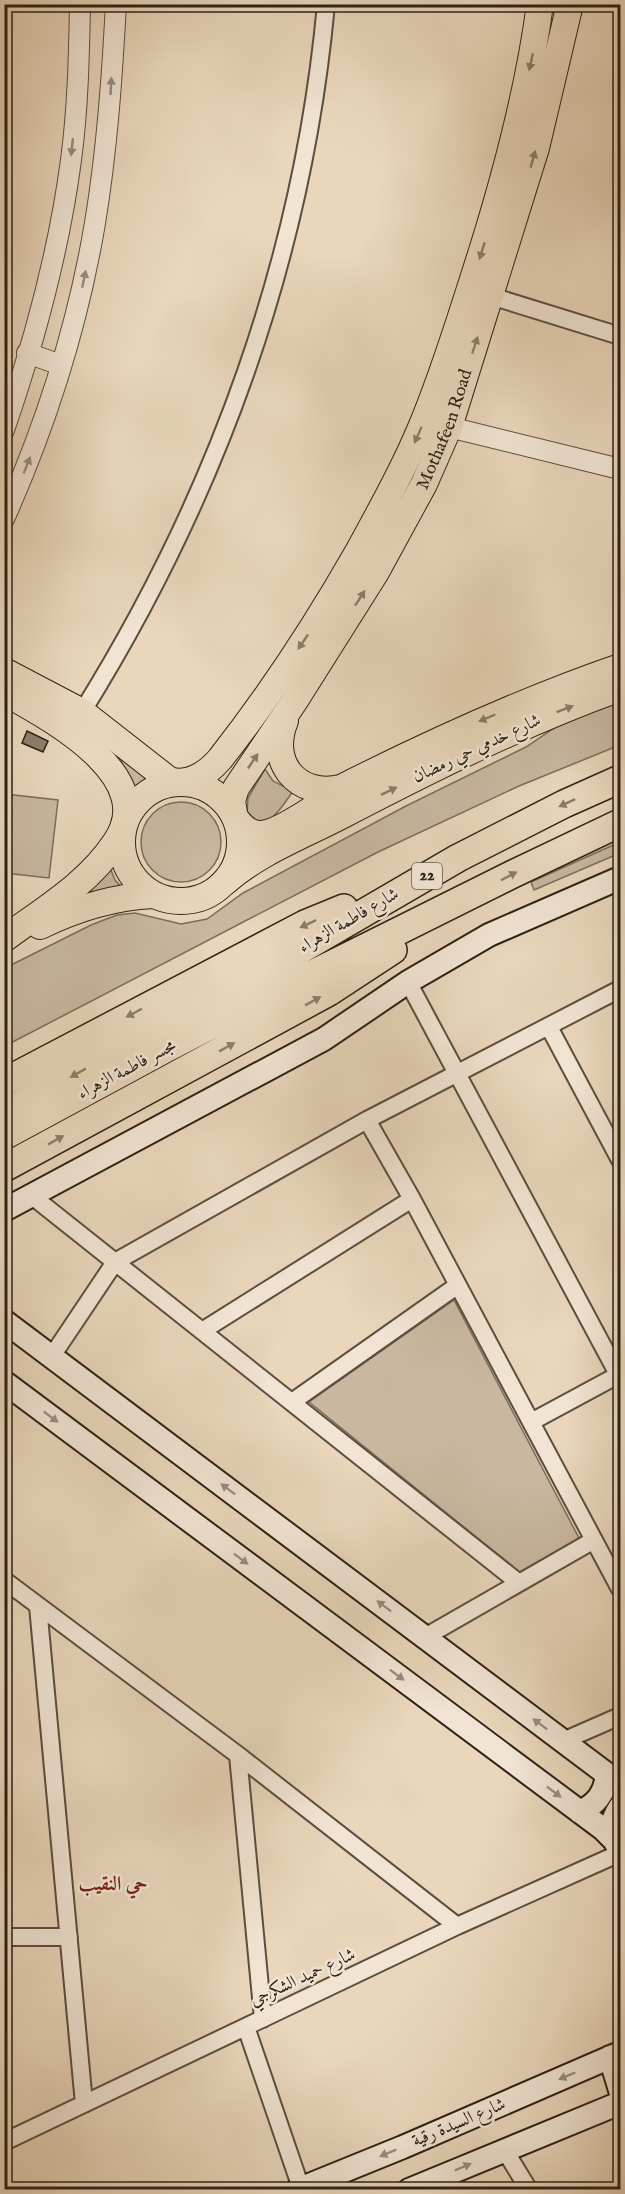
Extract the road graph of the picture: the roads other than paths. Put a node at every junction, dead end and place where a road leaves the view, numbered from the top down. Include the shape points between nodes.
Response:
1 (80, 4) edge
2 (116, 4) edge
3 (326, 4) edge
4 (540, 4) edge
5 (570, 4) edge
6 (491, 296) junction
7 (621, 336) edge
8 (27, 353) junction
9 (61, 365) junction
10 (449, 427) junction
11 (4, 430) edge
12 (621, 469) edge
13 (4, 519) edge
14 (621, 667) edge
15 (4, 671) edge
16 (621, 688) edge
17 (4, 692) edge
18 (294, 702) junction
19 (82, 712) junction
20 (358, 779) junction
21 (621, 779) edge
22 (180, 783) junction
23 (235, 817) junction
24 (621, 823) edge
25 (124, 827) junction
26 (458, 858) junction
27 (621, 878) edge
28 (225, 882) junction
29 (153, 895) junction
30 (473, 895) junction
31 (4, 941) edge
32 (408, 982) junction
33 (621, 990) edge
34 (245, 995) junction
35 (549, 1027) junction
36 (456, 1074) junction
37 (4, 1082) edge
38 (4, 1113) edge
39 (367, 1119) junction
40 (4, 1136) edge
41 (621, 1160) edge
42 (4, 1168) edge
43 (33, 1196) junction
44 (412, 1199) junction
45 (4, 1210) edge
46 (115, 1262) junction
47 (458, 1285) junction
48 (6, 1323) edge
49 (202, 1331) junction
50 (52, 1356) junction
51 (620, 1375) edge
52 (4, 1382) edge
53 (292, 1402) junction
54 (531, 1422) junction
55 (594, 1540) junction
56 (4, 1580) edge
57 (519, 1583) junction
58 (621, 1589) edge
59 (38, 1606) junction
60 (425, 1637) junction
61 (621, 1716) edge
62 (563, 1741) junction
63 (238, 1755) junction
64 (614, 1779) edge
65 (621, 1808) edge
66 (580, 1812) junction
67 (618, 1848) edge
68 (457, 1926) junction
69 (4, 1936) edge
70 (69, 1937) junction
71 (263, 2019) junction
72 (246, 2027) junction
73 (615, 2055) edge
74 (621, 2091) edge
75 (621, 2103) edge
76 (84, 2104) junction
77 (4, 2142) edge
78 (504, 2149) junction
79 (300, 2189) edge
80 (409, 2190) edge
81 (529, 2190) edge

1 -> 8 street via 71,160 59,230
9 -> 2 street via 83,286 98,205
3 - 19 street via 318,80 299,183 275,284 243,384 205,482 161,576
4 -> 22 main road, Mothafeen Road via 522,102 491,222 450,351 411,452 334,593 283,673 215,765
6 -> 5 main road, Mothafeen Road via 536,148
6 - 7 street
10 -> 6 main road, Mothafeen Road
8 - 9 street
8 - 11 street
13 -> 9 street via 35,444
10 - 12 street
18 -> 10 main road, Mothafeen Road via 376,572 424,484
14 -> 20 main road via 480,721
15 - 19 main road
28 -> 16 main road, شارع خدمي حي رمضان via 255,861 336,818 493,740
17 - 25 main road via 69,731 102,760 122,788
18 - 20 main road via 279,743 286,768 294,778 305,787 328,791
23 -> 18 main road, Mothafeen Road via 232,801 236,788
19 - 22 main road via 165,778
20 - 23 main road via 265,834 247,831
21 -> 26 highway, شارع فاطمة الزهراء / 22
22 - 23 main road via 211,790 224,800
22 - 25 main road via 161,786 144,795
23 - 28 main road via 241,837 240,853
30 -> 24 highway, شارع فاطمة الزهراء / 22
25 - 29 main road via 122,847 127,866 137,883
25 - 31 main road via 111,849 84,876
26 - 34 highway, شارع فاطمة الزهراء / 22
26 -> 37 highway via 305,924
27 - 32 main road via 489,935
28 - 29 main road via 191,901
29 - 31 main road via 89,905
30 - 34 highway, شارع فاطمة الزهراء / 22
42 -> 30 highway via 329,992
32 - 36 street
32 - 43 main road via 324,1039
33 - 35 street
34 -> 38 highway, مجسر فاطمة الزهراء / 22
34 - 40 highway, مجسر فاطمة الزهراء / 22 via 165,1048
35 - 36 street
35 - 41 street
36 - 39 street
36 - 51 street
39 - 44 street
39 - 46 street
43 - 45 main road
43 - 46 street
44 - 47 street
44 - 49 street
46 - 49 street
46 - 50 street
47 - 53 street
47 - 54 street
48 - 50 main road
49 - 53 street
60 -> 50 main road
51 - 54 street
52 -> 66 main road
53 - 57 street
54 - 55 street
55 - 57 street
55 - 58 street
56 - 59 street
57 - 60 street
59 - 63 street
59 - 70 street
62 -> 60 main road
61 - 62 street
62 - 64 main road
63 - 68 street
63 - 71 street
64 - 66 main road via 606,1783 594,1804
65 - 67 main road via 611,1829
66 - 67 main road via 603,1829
67 - 68 street, شارع حميد الشكرجي
68 - 71 street, شارع حميد الشكرجي
69 - 70 street
70 - 76 street
71 - 72 street, شارع حميد الشكرجي
72 - 76 street, شارع حميد الشكرجي
72 - 79 street
73 - 74 main road
73 -> 79 main road, شارع السيدة رقية
75 - 78 main road
76 - 77 street, شارع حميد الشكرجي
80 -> 78 main road
78 - 81 street

